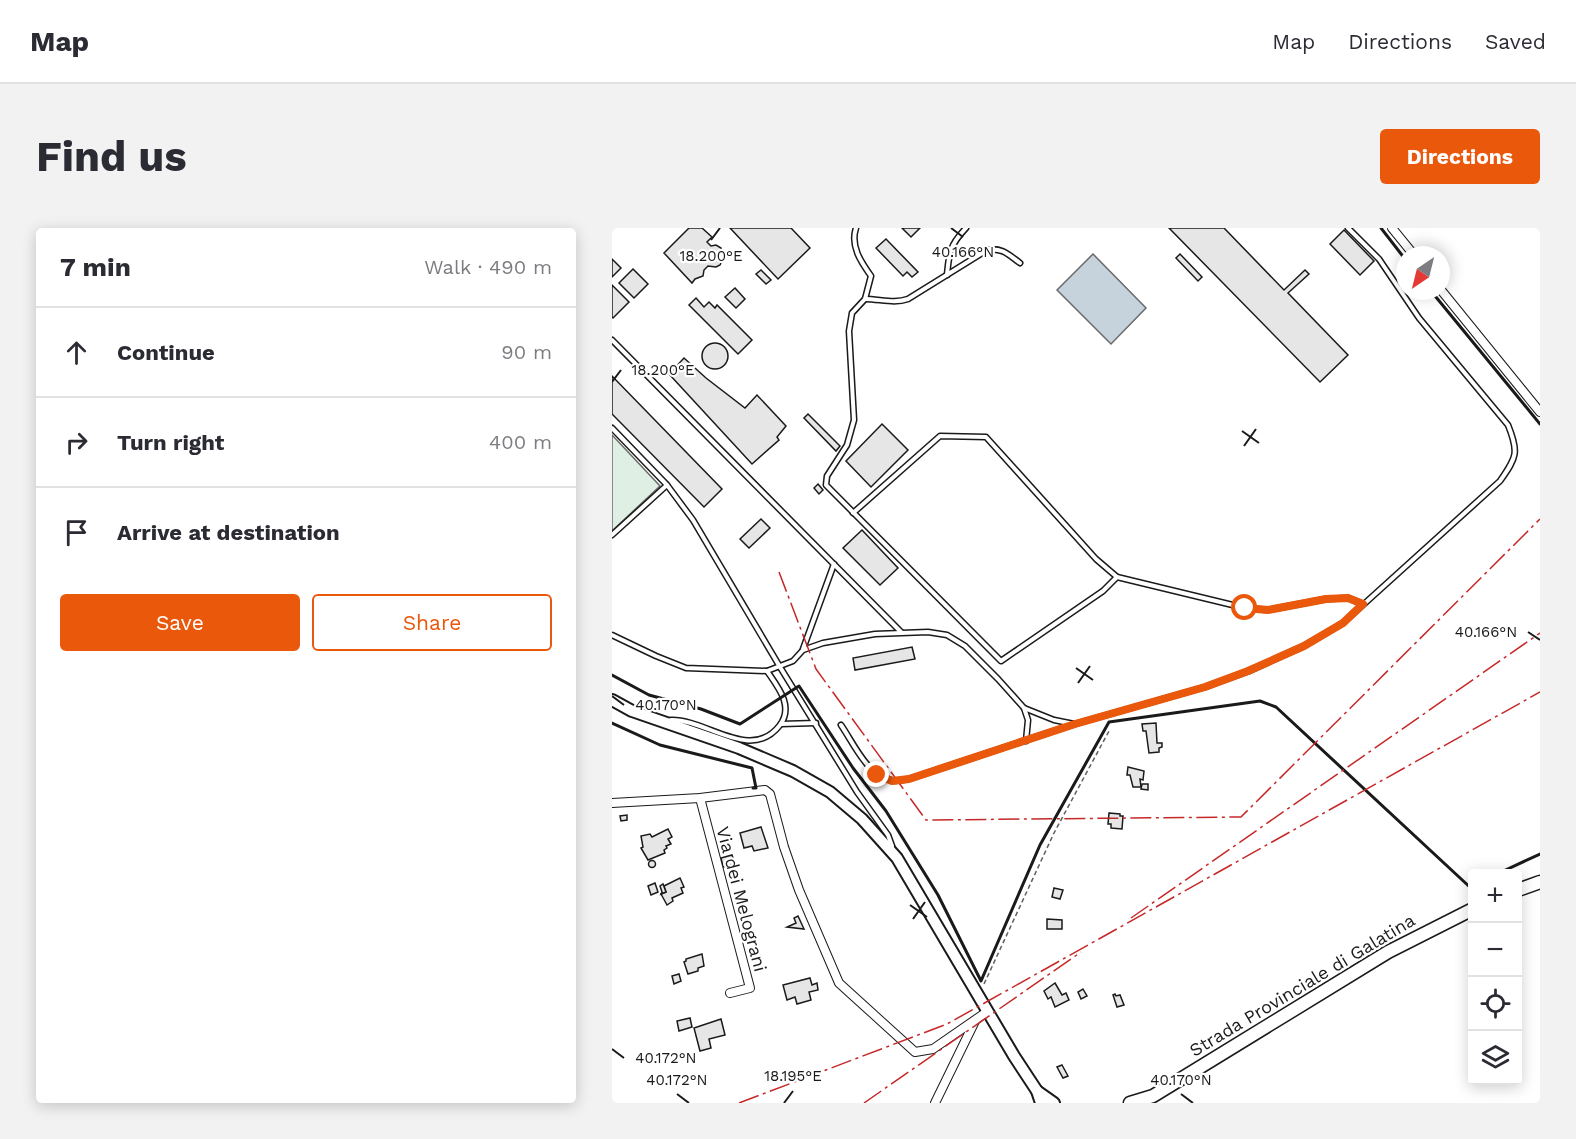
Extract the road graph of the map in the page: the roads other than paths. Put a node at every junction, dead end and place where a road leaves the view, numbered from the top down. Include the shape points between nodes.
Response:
1 (856, 228) edge
2 (966, 228) edge
3 (1348, 228) edge
4 (1392, 228) edge
5 (1406, 246) edge
6 (1020, 263) dead end
7 (947, 276) junction
8 (865, 299) junction
9 (1449, 300) edge
10 (612, 340) edge
11 (1540, 412) edge
12 (612, 428) edge
13 (667, 485) junction
14 (853, 513) junction
15 (612, 535) edge
16 (834, 564) junction
17 (1117, 577) junction
18 (1363, 604) junction
19 (902, 633) junction
20 (612, 635) edge
21 (803, 650) junction
22 (780, 667) junction
23 (767, 671) junction
24 (612, 700) edge
25 (1024, 708) junction
26 (661, 721) junction
27 (816, 723) junction
28 (781, 724) junction
29 (1075, 724) junction
30 (841, 725) dead end
31 (1026, 741) junction
32 (700, 798) junction
33 (612, 803) edge
34 (897, 858) junction
35 (1540, 882) edge
36 (1522, 889) edge
37 (1468, 912) edge
38 (730, 993) dead end
39 (988, 1011) junction
40 (975, 1020) junction
41 (1037, 1091) junction
42 (1150, 1099) edge
43 (935, 1103) edge
44 (1041, 1103) edge
45 (1054, 1103) edge
46 (1130, 1103) edge

1 - 8 lane via 857,254 870,276
2 - 7 lane via 950,249
3 - 18 lane via 1379,259 1419,318 1508,425 1516,446 1512,465 1500,481
4 - 5 street
6 - 7 lane via 995,248
7 - 8 lane via 897,303
8 - 14 lane via 852,313 849,331 854,420 846,445 826,476 826,485
9 - 11 street
10 - 16 lane
12 - 13 lane
13 - 15 lane
13 - 22 lane via 693,520
14 - 17 lane via 1001,661 1103,591
14 - 17 lane via 940,436 986,437 1096,559
16 - 19 lane
16 - 21 lane
17 - 18 lane via 1245,608 1268,610 1348,598
18 - 29 lane via 1343,623 1304,646 1248,671
19 - 21 lane via 874,634
19 - 25 lane via 947,635 964,646
20 - 23 lane via 686,668
21 - 22 lane
22 - 23 lane
22 - 27 lane
23 - 28 lane via 784,696
24 - 26 main road
25 - 29 lane
25 - 31 lane via 1028,720
26 - 28 lane via 684,720 744,741 759,741 772,735
26 - 34 main road via 739,748 821,787 862,819
27 - 28 lane
27 - 34 lane via 888,835
29 - 31 lane
30 - 31 lane via 877,775 892,781
32 - 33 street
32 - 38 street, Via dei Melograni via 750,988
32 - 40 street via 765,790 770,794 784,847 839,983 915,1052 933,1049
34 - 39 main road
35 - 36 main road
37 - 42 main road, Strada Provinciale di Galatina via 1388,952
39 - 40 street
39 - 41 main road
40 - 43 street
41 - 44 main road
41 - 45 main road
42 - 46 main road, Strada Provinciale di Galatina

